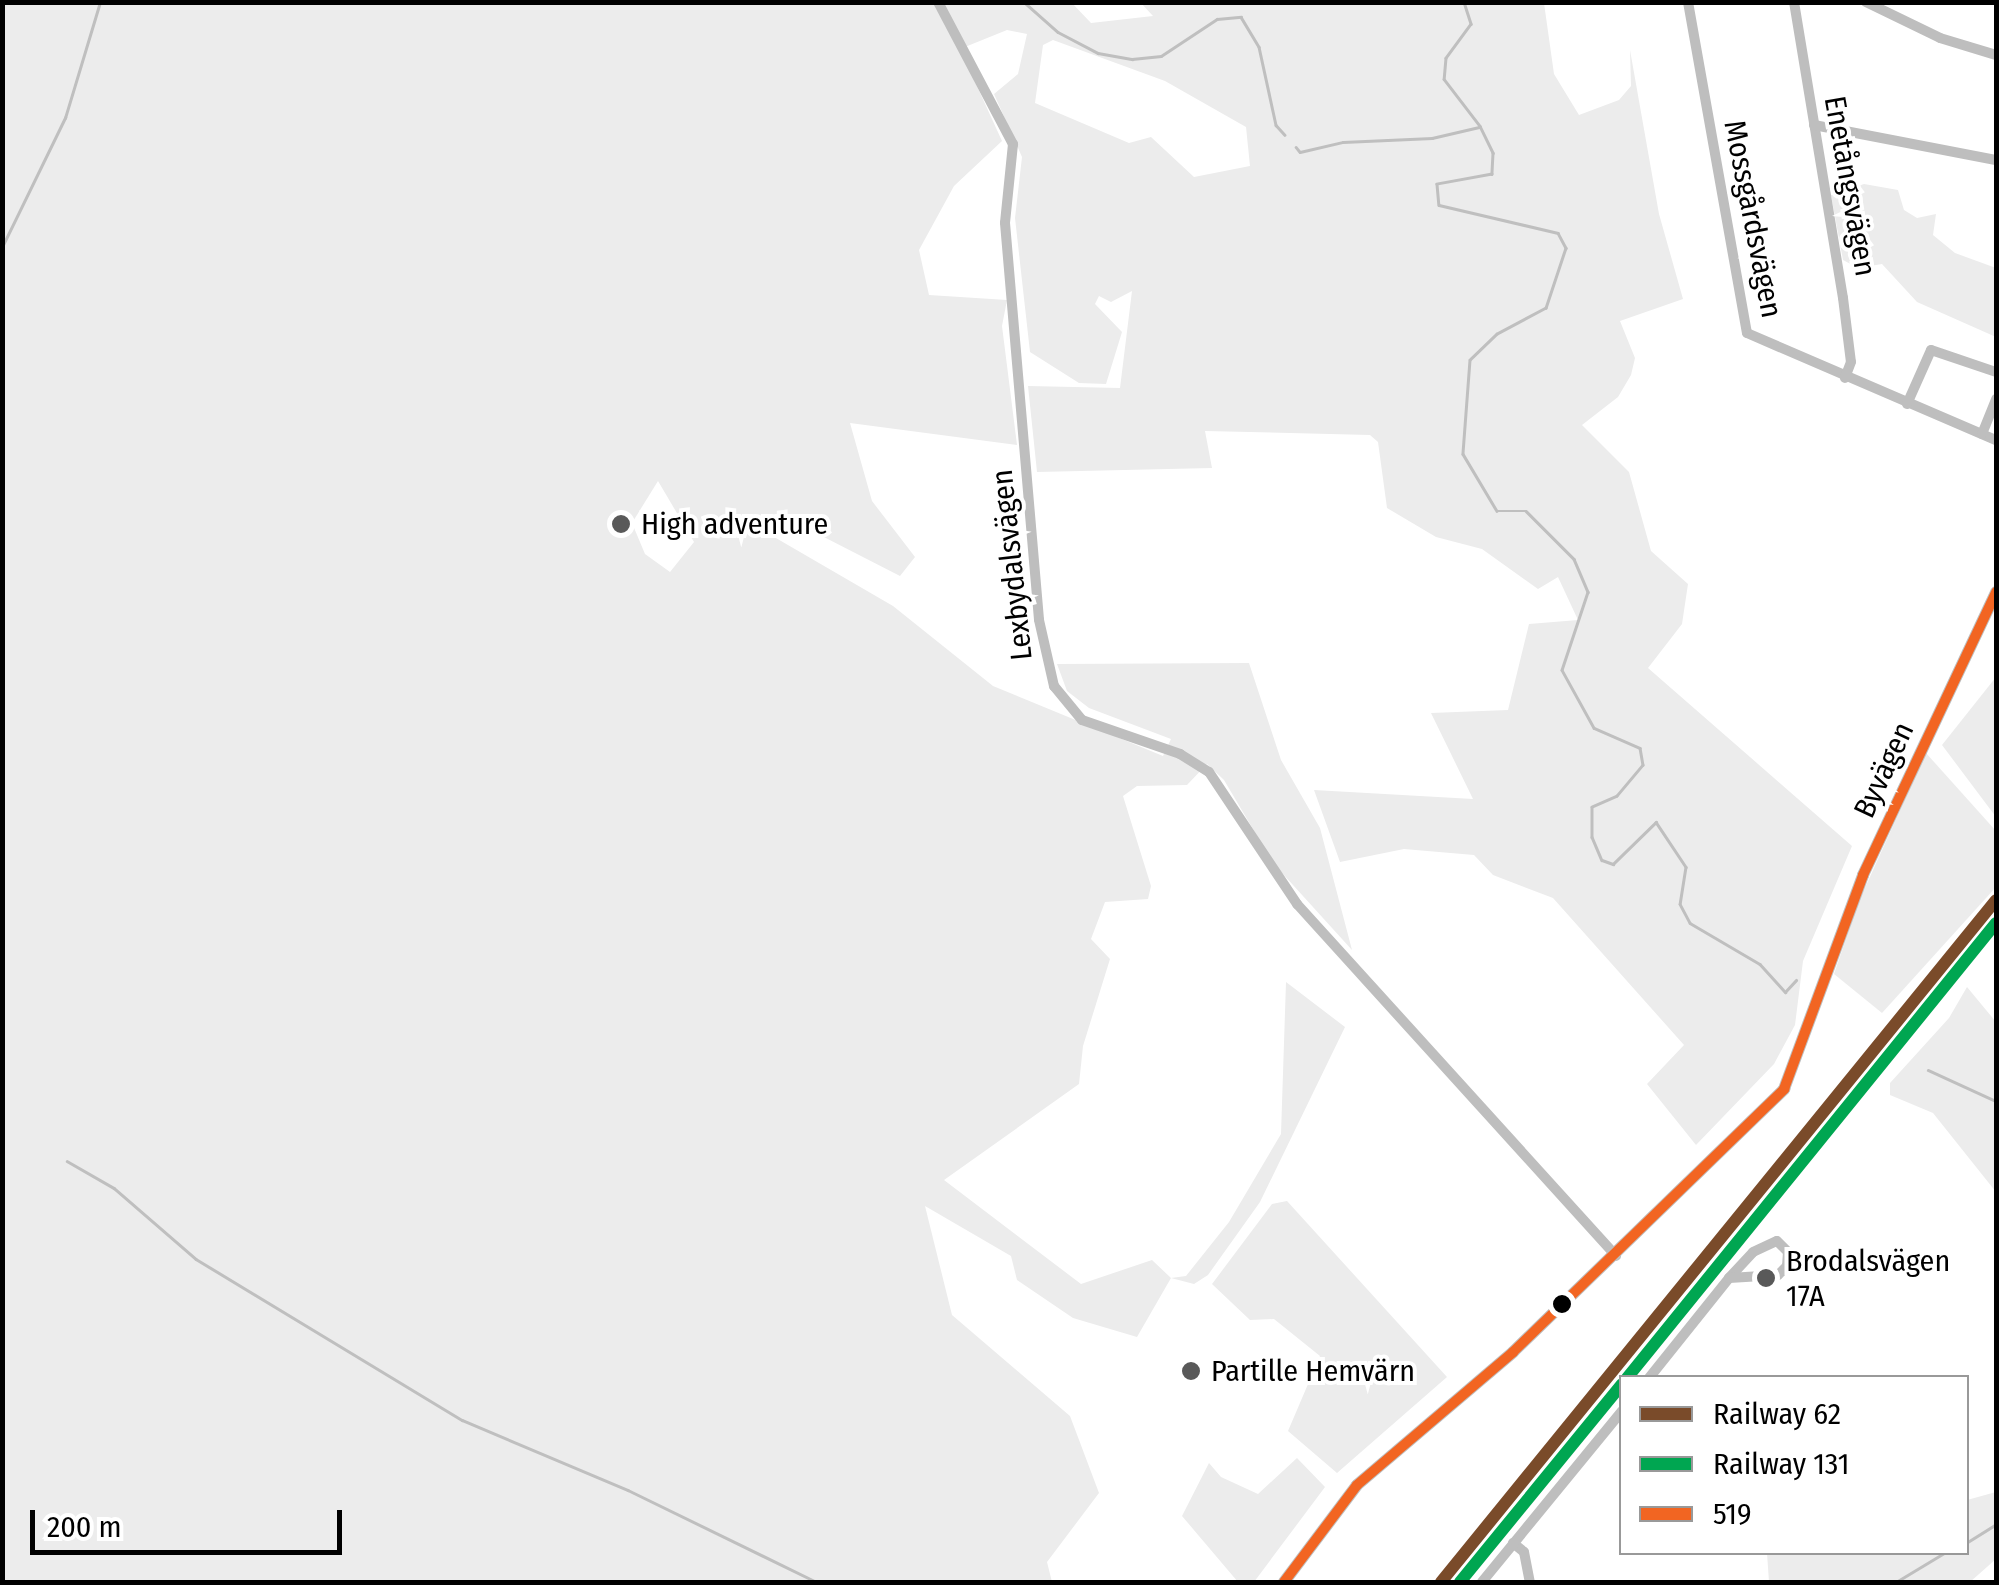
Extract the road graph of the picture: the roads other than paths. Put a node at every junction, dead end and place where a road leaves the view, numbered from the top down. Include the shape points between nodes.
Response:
1 (938, 2) edge
2 (1688, 2) edge
3 (1794, 2) edge
4 (1866, 2) edge
5 (1996, 55) edge
6 (1814, 124) junction
7 (1996, 160) edge
8 (1996, 372) edge
9 (1845, 378) junction
10 (1996, 399) edge
11 (1908, 404) junction
12 (1982, 434) junction
13 (1996, 440) edge
14 (1996, 592) edge
15 (1616, 1256) junction
16 (1730, 1278) junction
17 (1650, 1375) edge
18 (1619, 1414) edge
19 (1514, 1543) junction
20 (1284, 1582) edge
21 (1482, 1582) edge
22 (1530, 1582) edge

1 - 15 street, Lexbydalsvägen via 1013,144 1005,223 1016,289 1014,347 1039,620 1054,686 1082,720 1180,754 1209,772 1297,904
2 - 9 street, Mossgårdsvägen via 1742,322 1758,340
3 - 6 street, Enetångsvägen
4 - 5 street via 1940,38
6 - 7 street
6 - 9 street, Enetångsvägen via 1843,298 1850,362
8 - 11 street via 1931,350
9 - 11 street, Mossgårdsvägen
10 - 12 street
11 - 12 street, Mossgårdsvägen
12 - 13 street, Mossgårdsvägen
14 - 15 street, Byvägen via 1864,875 1784,1089
15 - 20 street, Byvägen via 1356,1485
16 - 16 street via 1778,1275 1788,1252 1777,1241 1763,1245
16 - 17 street
18 - 19 street
19 - 21 street
19 - 22 street via 1524,1552

